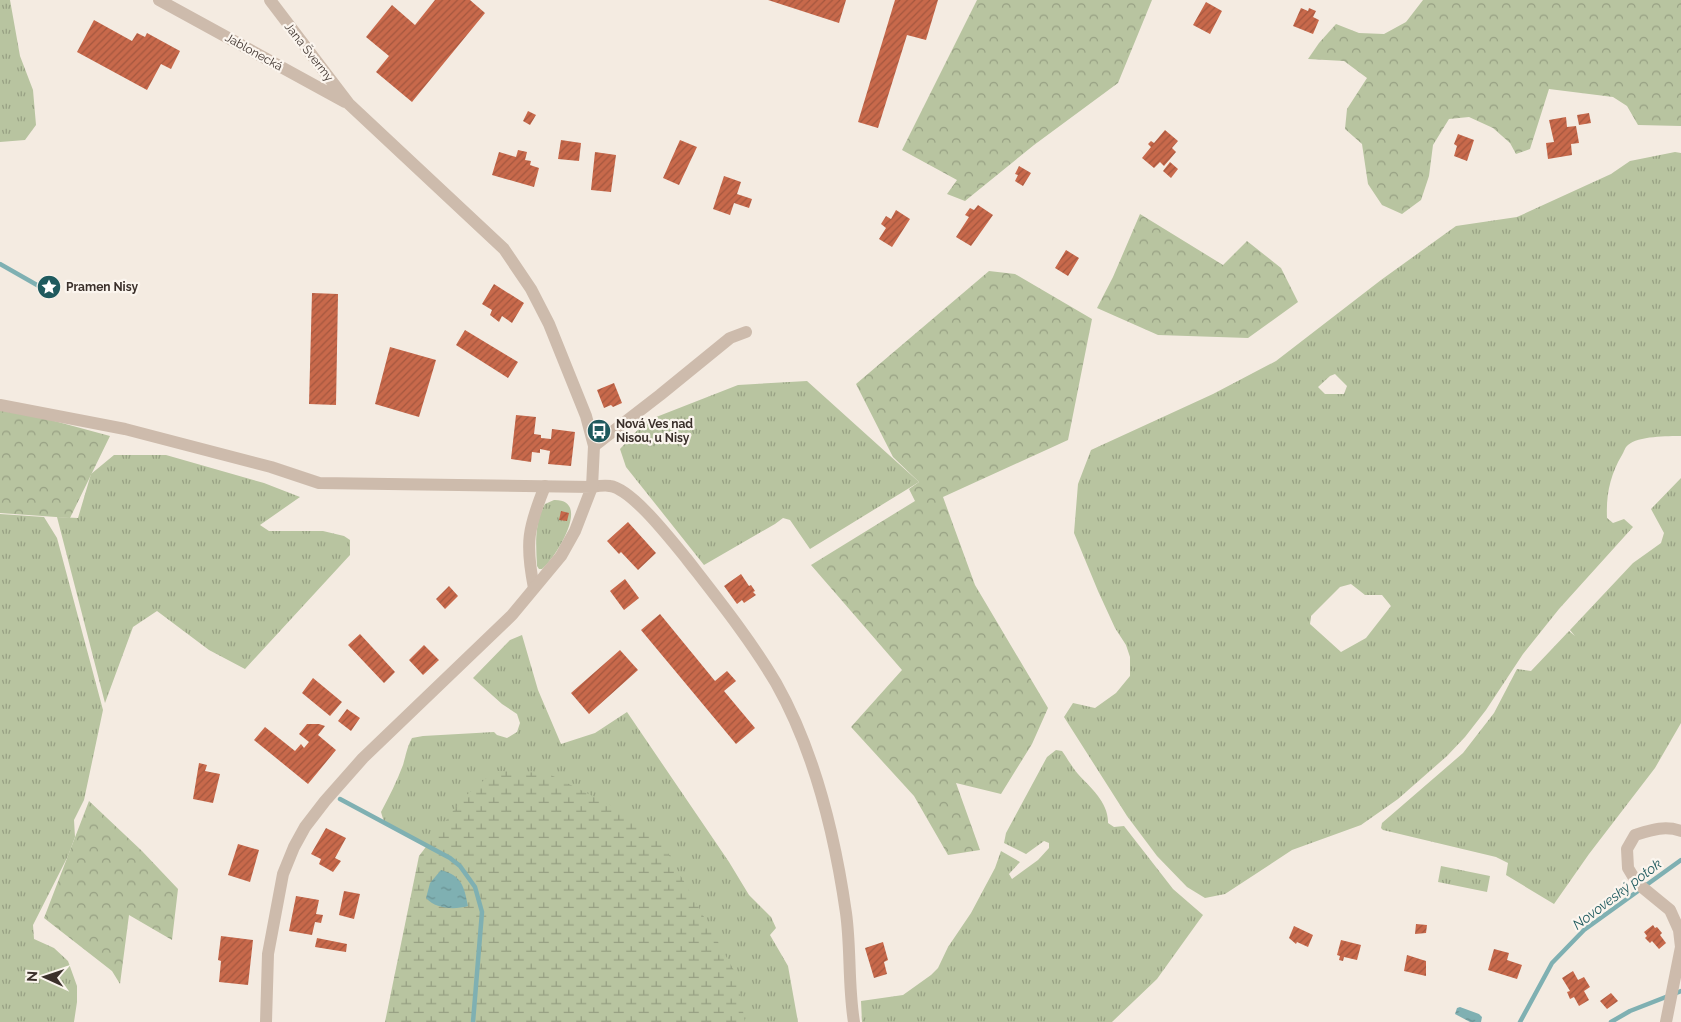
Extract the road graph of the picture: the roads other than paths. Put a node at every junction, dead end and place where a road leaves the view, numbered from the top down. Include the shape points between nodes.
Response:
1 (159, 0) edge
2 (270, 0) edge
3 (349, 104) junction
4 (746, 332) dead end
5 (0, 405) edge
6 (594, 446) junction
7 (545, 486) junction
8 (592, 486) junction
9 (534, 588) junction
10 (1681, 831) edge
11 (266, 1022) edge
12 (854, 1022) edge
13 (1666, 1022) edge

1 - 3 street, Jablonecká
2 - 3 street, Jana Švermy
3 - 6 street via 504,249 531,289 549,324 586,416
4 - 6 street via 730,338
5 - 7 street via 125,429 271,467 319,484
6 - 8 street
7 - 8 street
7 - 9 street via 528,536
8 - 9 street via 575,532
8 - 12 street via 612,486 632,497 678,548 747,638 776,684 806,745 830,826 846,914 850,1002
9 - 11 street via 512,615 363,758 305,828 284,874 268,954
10 - 13 street via 1655,828 1635,835 1627,849 1628,868 1638,883 1670,910 1679,930 1681,947

